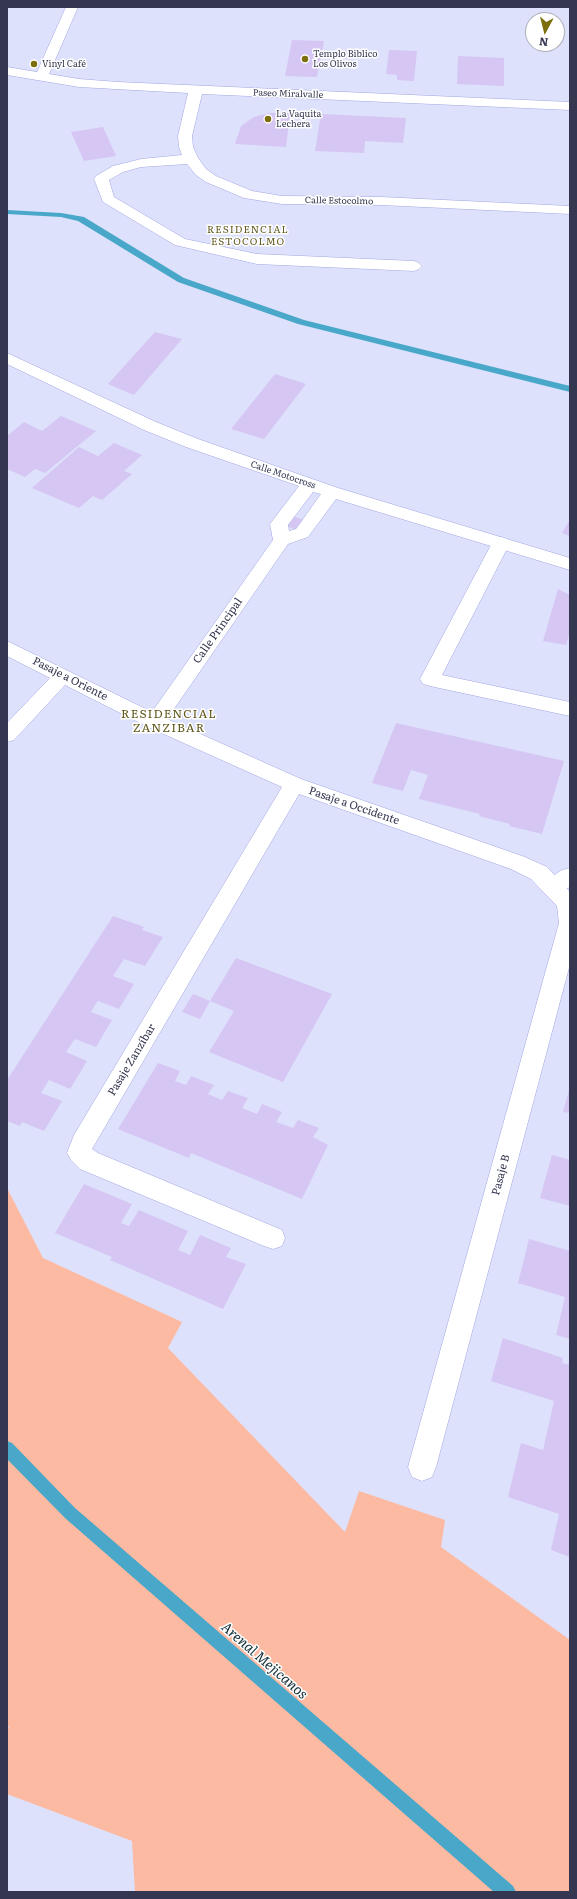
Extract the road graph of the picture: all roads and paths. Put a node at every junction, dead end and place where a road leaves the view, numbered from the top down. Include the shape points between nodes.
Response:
1 (72, 7) edge
2 (7, 71) edge
3 (41, 77) junction
4 (196, 90) junction
5 (570, 106) edge
6 (191, 159) junction
7 (570, 210) edge
8 (414, 266) dead end
9 (7, 358) edge
10 (310, 484) junction
11 (332, 492) junction
12 (282, 540) junction
13 (501, 543) junction
14 (570, 564) edge
15 (7, 648) edge
16 (63, 676) junction
17 (570, 709) edge
18 (154, 722) junction
19 (7, 735) edge
20 (294, 784) junction
21 (562, 882) edge
22 (273, 1238) dead end
23 (422, 1467) dead end

1 - 3 street
2 - 3 street, Paseo Miralvalle
3 - 4 street, Paseo Miralvalle via 87,83
4 - 5 street, Paseo Miralvalle
4 - 6 street, Calle Estocolmo via 184,136
6 - 7 street, Calle Estocolmo via 202,172 222,185 249,196
6 - 8 street via 142,163 118,169 101,179 108,199 180,242 257,259
9 - 10 street, Calle Motocross via 192,444
10 - 11 street, Calle Motocross
10 - 12 street via 279,524
11 - 12 street via 302,532
11 - 13 street, Calle Motocross
12 - 18 street, Calle Principal
13 - 14 street, Calle Motocross
13 - 17 street via 430,679
15 - 16 street, Pasaje a Oriente
16 - 18 street, Pasaje a Oriente
16 - 19 street
18 - 20 street, Pasaje a Occidente
20 - 21 street, Pasaje a Occidente via 518,863
20 - 22 street, Pasaje Zanzíbar via 82,1142 79,1153 89,1161
21 - 23 street, Pasaje B via 570,923

